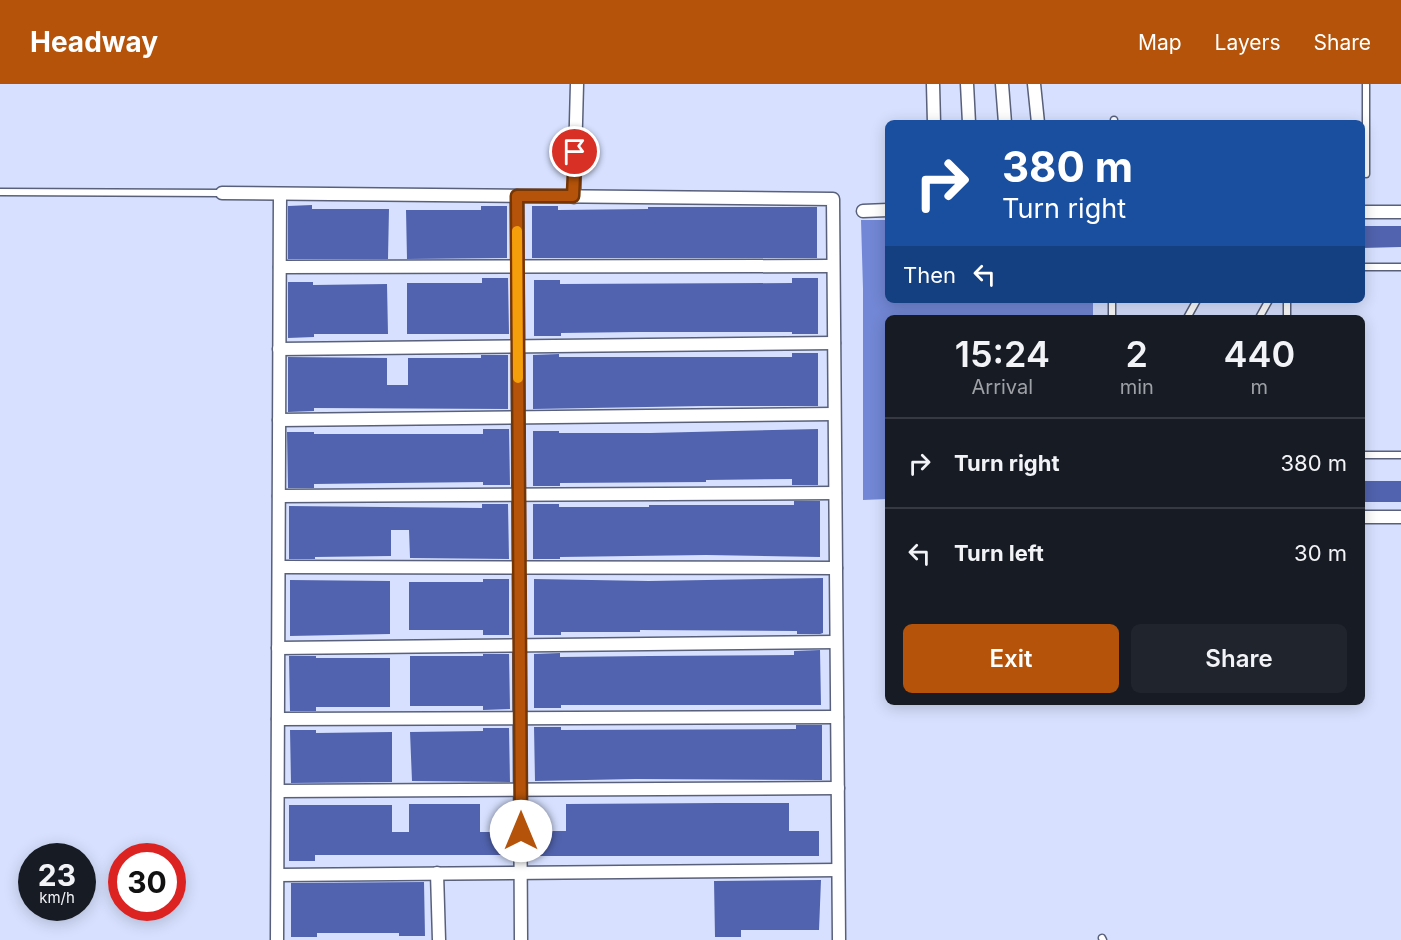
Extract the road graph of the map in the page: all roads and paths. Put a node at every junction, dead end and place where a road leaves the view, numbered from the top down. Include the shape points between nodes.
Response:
1 (576, 84) edge
2 (933, 84) edge
3 (967, 84) edge
4 (1002, 84) edge
5 (1034, 84) edge
6 (1366, 84) edge
7 (933, 120) edge
8 (969, 120) edge
9 (1005, 120) edge
10 (1038, 120) edge
11 (1366, 174) dead end
12 (0, 192) edge
13 (222, 193) joint
14 (280, 194) junction
15 (517, 196) junction
16 (573, 196) junction
17 (885, 210) edge
18 (863, 211) dead end
19 (1365, 212) edge
20 (1401, 212) edge
21 (518, 266) junction
22 (833, 266) junction
23 (280, 267) junction
24 (1365, 267) edge
25 (1401, 267) edge
26 (834, 343) junction
27 (518, 346) junction
28 (279, 349) junction
29 (834, 414) junction
30 (519, 417) junction
31 (279, 420) junction
32 (1365, 455) edge
33 (1401, 455) edge
34 (835, 493) junction
35 (519, 494) junction
36 (279, 496) junction
37 (1365, 517) edge
38 (1401, 517) edge
39 (279, 567) junction
40 (519, 567) junction
41 (836, 568) junction
42 (836, 642) junction
43 (520, 645) junction
44 (278, 648) junction
45 (837, 717) junction
46 (520, 718) junction
47 (278, 719) junction
48 (838, 788) junction
49 (520, 790) junction
50 (278, 791) junction
51 (838, 870) junction
52 (437, 873) junction
53 (521, 873) junction
54 (278, 875) junction
55 (277, 940) edge
56 (439, 940) edge
57 (521, 940) edge
58 (839, 940) edge

1 - 16 street
2 - 7 street
3 - 8 street
4 - 9 street
5 - 10 street
6 - 11 lane
12 - 13 lane
13 - 14 street
14 - 15 street
14 - 23 street
15 - 16 street
15 - 21 street
16 - 22 street via 832,199
17 - 18 street
19 - 20 street
21 - 22 street
21 - 23 street
21 - 27 street
22 - 26 street
23 - 28 street
24 - 25 lane
26 - 27 street
26 - 29 street
27 - 28 street
27 - 30 street
28 - 31 street
29 - 30 street
29 - 34 street
30 - 31 street
30 - 35 street
31 - 36 street
32 - 33 lane
34 - 35 street
34 - 41 street
35 - 36 street
35 - 40 street
36 - 39 street
37 - 38 street
39 - 40 street
39 - 44 street
40 - 41 street
40 - 43 street
41 - 42 street
42 - 43 street
42 - 45 street
43 - 44 street
43 - 46 street
44 - 47 street
45 - 46 street
45 - 48 street
46 - 47 street
46 - 49 street
47 - 50 street
48 - 49 street
48 - 51 street
49 - 50 street
49 - 53 street
50 - 54 street
51 - 53 street
51 - 58 street
52 - 53 street
52 - 54 street
52 - 56 street
53 - 57 street
54 - 55 street

